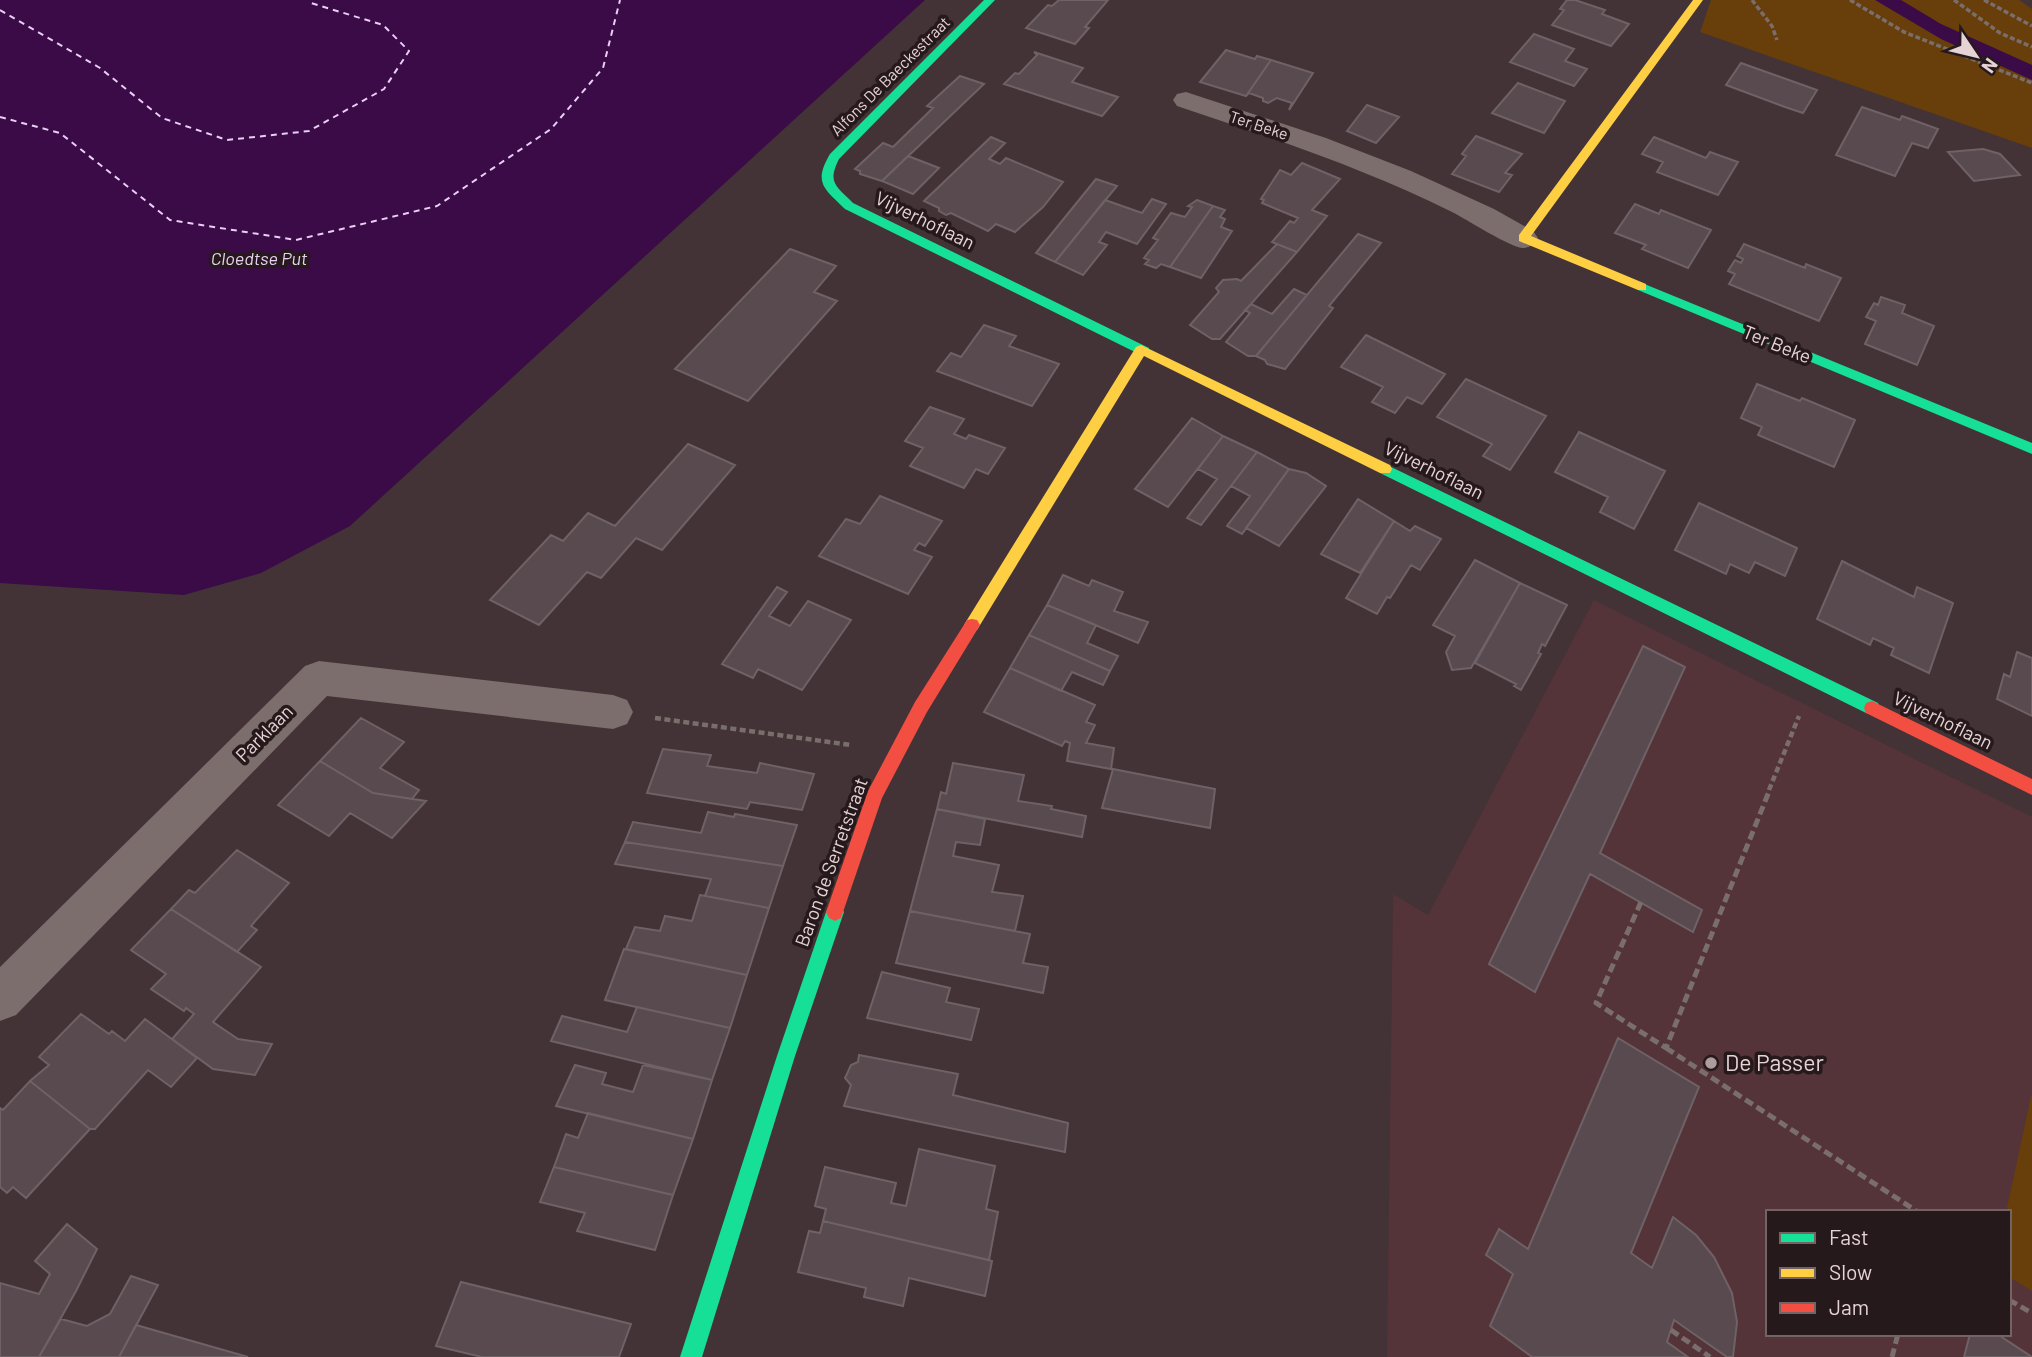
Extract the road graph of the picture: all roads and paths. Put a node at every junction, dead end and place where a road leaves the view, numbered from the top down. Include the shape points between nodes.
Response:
1 (990, 0) edge
2 (1698, 0) edge
3 (1752, 0) edge
4 (1850, 0) edge
5 (1954, 0) edge
6 (1984, 0) edge
7 (2032, 26) edge
8 (1777, 40) dead end
9 (2032, 47) edge
10 (2032, 83) edge
11 (1186, 100) dead end
12 (826, 182) joint
13 (1523, 238) junction
14 (1142, 350) junction
15 (2032, 449) edge
16 (1813, 679) junction
17 (613, 712) joint
18 (896, 752) junction
19 (2032, 787) edge
20 (1641, 902) dead end
21 (0, 999) edge
22 (1666, 1048) junction
23 (1915, 1210) edge
24 (2011, 1301) edge
25 (2032, 1313) edge
26 (1671, 1330) dead end
27 (1897, 1336) edge
28 (691, 1357) edge
29 (1710, 1357) edge
30 (1892, 1357) edge

1 - 12 street, Alfons De Baeckestraat via 834,157
2 - 13 street
3 - 8 path
4 - 10 path via 1905,32
5 - 9 path via 2000,33
6 - 7 path
11 - 13 street, Ter Beke via 1390,174 1490,218
12 - 14 street, Vijverhoflaan via 831,194 849,206
13 - 15 street, Ter Beke
14 - 16 street, Vijverhoflaan
14 - 18 street, Baron de Serretstraat
16 - 19 street, Vijverhoflaan
16 - 22 path
17 - 18 path
17 - 21 street, Parklaan via 319,678
18 - 28 street, Baron de Serretstraat via 874,796
20 - 22 path via 1596,1003
22 - 23 path
24 - 25 path
26 - 29 path
27 - 30 path

